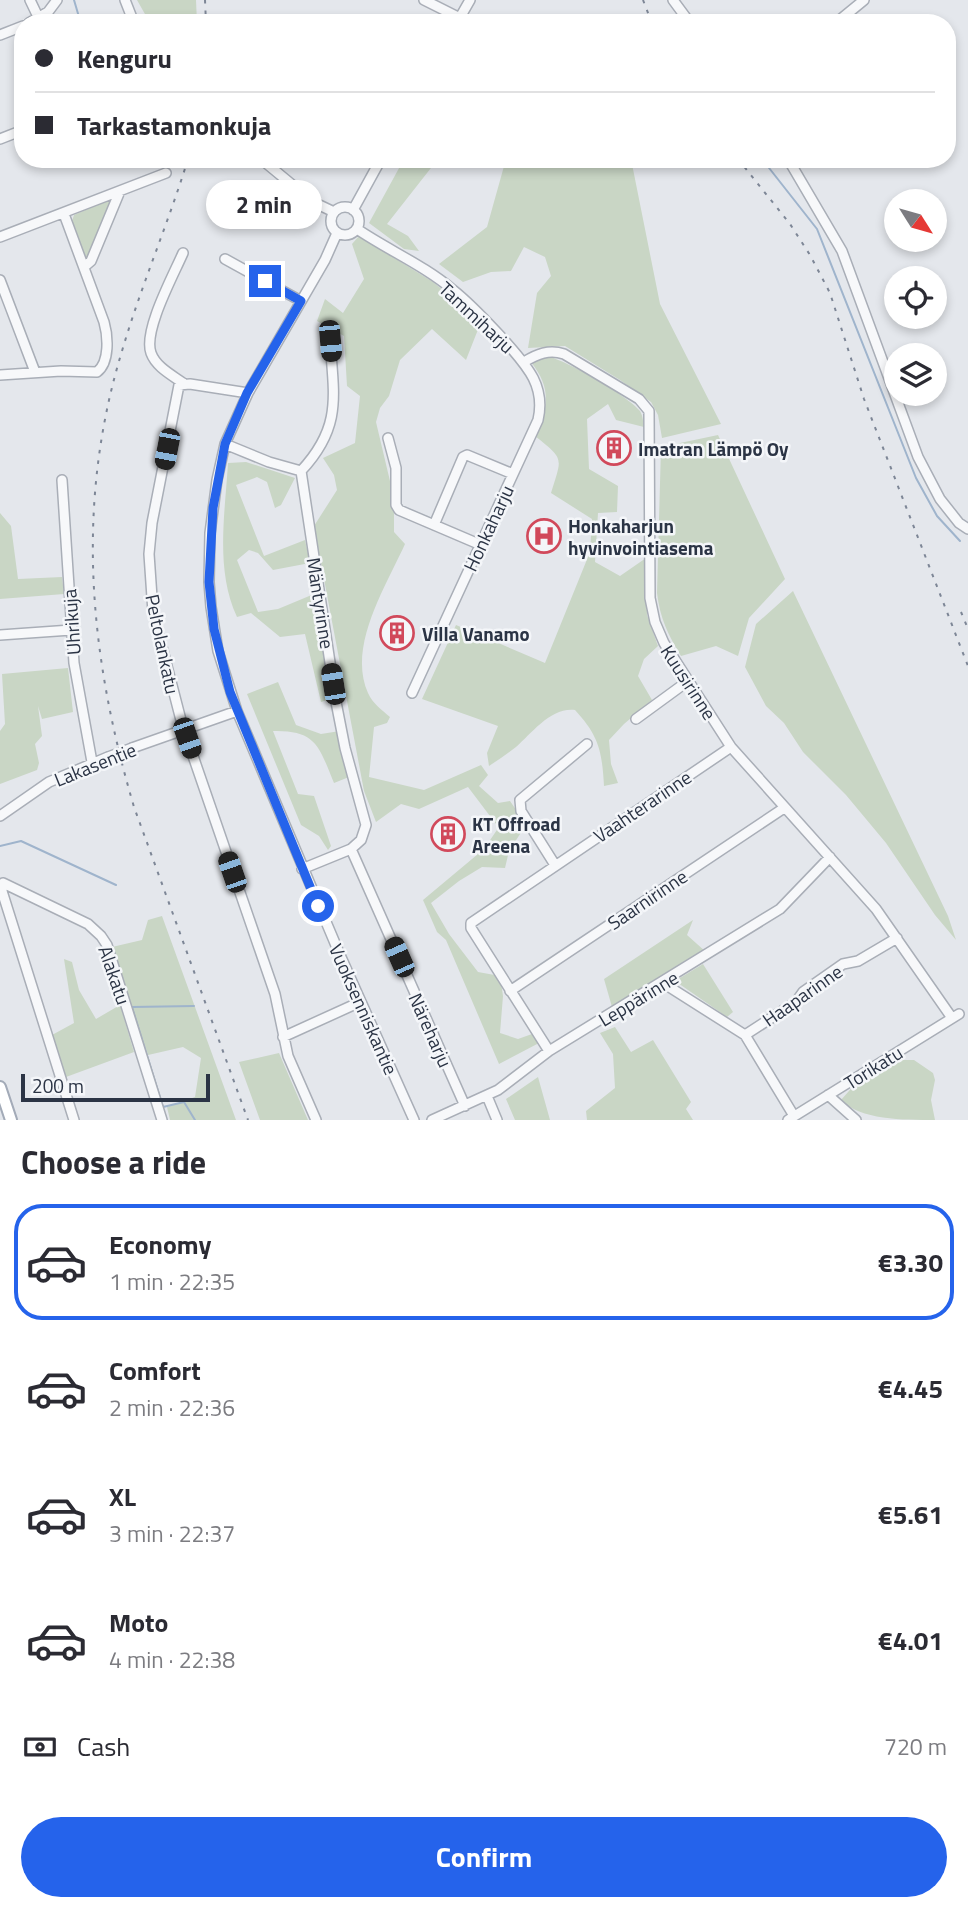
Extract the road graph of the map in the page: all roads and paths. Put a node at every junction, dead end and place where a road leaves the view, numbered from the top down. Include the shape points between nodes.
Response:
1 (57, 0) edge
2 (424, 0) edge
3 (864, 0) edge
4 (46, 14) edge
5 (448, 14) edge
6 (847, 14) edge
7 (272, 168) edge
8 (376, 168) edge
9 (793, 168) edge
10 (166, 173) dead end
11 (120, 191) junction
12 (353, 210) junction
13 (334, 212) junction
14 (64, 214) junction
15 (357, 229) junction
16 (337, 233) junction
17 (0, 237) edge
18 (183, 253) dead end
19 (225, 259) dead end
20 (84, 267) junction
21 (0, 280) edge
22 (301, 301) junction
23 (330, 341) dead end
24 (524, 362) junction
25 (35, 372) junction
26 (0, 375) edge
27 (183, 383) junction
28 (247, 393) junction
29 (388, 439) dead end
30 (225, 444) junction
31 (301, 471) junction
32 (513, 474) junction
33 (62, 480) dead end
34 (433, 525) junction
35 (968, 529) edge
36 (481, 545) junction
37 (71, 630) junction
38 (0, 635) edge
39 (688, 681) junction
40 (412, 693) dead end
41 (237, 711) junction
42 (636, 719) dead end
43 (184, 730) junction
44 (587, 744) dead end
45 (731, 747) junction
46 (92, 762) junction
47 (784, 807) junction
48 (0, 816) edge
49 (351, 849) junction
50 (830, 857) junction
51 (555, 865) junction
52 (302, 869) junction
53 (897, 938) junction
54 (663, 983) junction
55 (510, 991) junction
56 (360, 1002) junction
57 (956, 1016) joint
58 (745, 1035) junction
59 (283, 1037) junction
60 (549, 1051) junction
61 (0, 1087) edge
62 (828, 1095) junction
63 (487, 1096) junction
64 (465, 1106) junction
65 (791, 1118) edge
66 (10, 1120) edge
67 (74, 1120) edge
68 (162, 1120) edge
69 (316, 1120) edge
70 (414, 1120) edge
71 (432, 1120) edge
72 (497, 1120) edge
73 (856, 1120) edge

1 - 4 street
2 - 5 street
3 - 6 street
7 - 13 street via 313,202
8 - 12 street
9 - 35 street via 842,251 918,457 940,499
10 - 11 street
11 - 14 street
11 - 20 street via 91,261
12 - 13 street
12 - 15 street via 359,219
13 - 16 street via 331,223
14 - 17 street
14 - 20 street
15 - 16 street via 350,235
15 - 24 street, Tammiharju via 452,289
16 - 22 street, Vuoksenniskantie
18 - 27 street via 155,316 149,342 155,361
19 - 22 street
20 - 25 street via 106,330 104,365 97,372
21 - 25 street
22 - 28 street, Vuoksenniskantie
23 - 31 street via 333,416
24 - 32 street, Honkaharju via 536,381 541,408
24 - 39 street, Kuusirinne via 544,352 564,354 639,399 649,411 650,598 659,633
25 - 26 street
27 - 28 street
27 - 43 street, Peltolankatu via 149,554 156,624
28 - 30 street, Vuoksenniskantie
29 - 34 street via 396,468 396,505
30 - 31 street
30 - 41 street, Vuoksenniskantie via 213,508 209,582 218,651
31 - 49 street, Mäntyrinne via 336,702 366,825 361,840
32 - 34 street via 463,457
32 - 36 street, Honkaharju
33 - 37 street, Uhrikuja
34 - 36 street
36 - 40 street, Honkaharju
37 - 38 street
37 - 46 street, Uhrikuja via 76,687
39 - 42 street
39 - 45 street, Kuusirinne
41 - 43 street, Lakasentie
41 - 52 street, Vuoksenniskantie
43 - 46 street, Lakasentie, bridge
43 - 59 street, Peltolankatu via 275,994
44 - 51 street via 520,800 521,811
45 - 47 street, Kuusirinne
45 - 51 street, Vaahterarinne
46 - 48 street, Lakasentie via 49,782
47 - 50 street, Kuusirinne
47 - 55 street, Saarnirinne
49 - 52 street
49 - 64 street, Näreharju
50 - 53 street, Kuusirinne
50 - 54 street, Leppärinne via 780,909
51 - 55 street, Vaahterarinne via 471,923
52 - 56 street, Vuoksenniskantie
53 - 57 street, Kuusirinne
53 - 58 street, Haaparinne via 844,964
54 - 58 street
54 - 60 street, Leppärinne
55 - 60 street, Vaahterarinne
56 - 59 street
56 - 70 street, Vuoksenniskantie
57 - 62 street, Torikatu
58 - 65 street
59 - 69 street, Peltolankatu
60 - 63 street, Leppärinne
61 - 66 main road
62 - 65 street, Torikatu
62 - 73 street
63 - 64 street, Leppärinne
63 - 72 street
64 - 71 street, Leppärinne
67 - 68 street, Alakatu via 3,883 79,919 101,936

